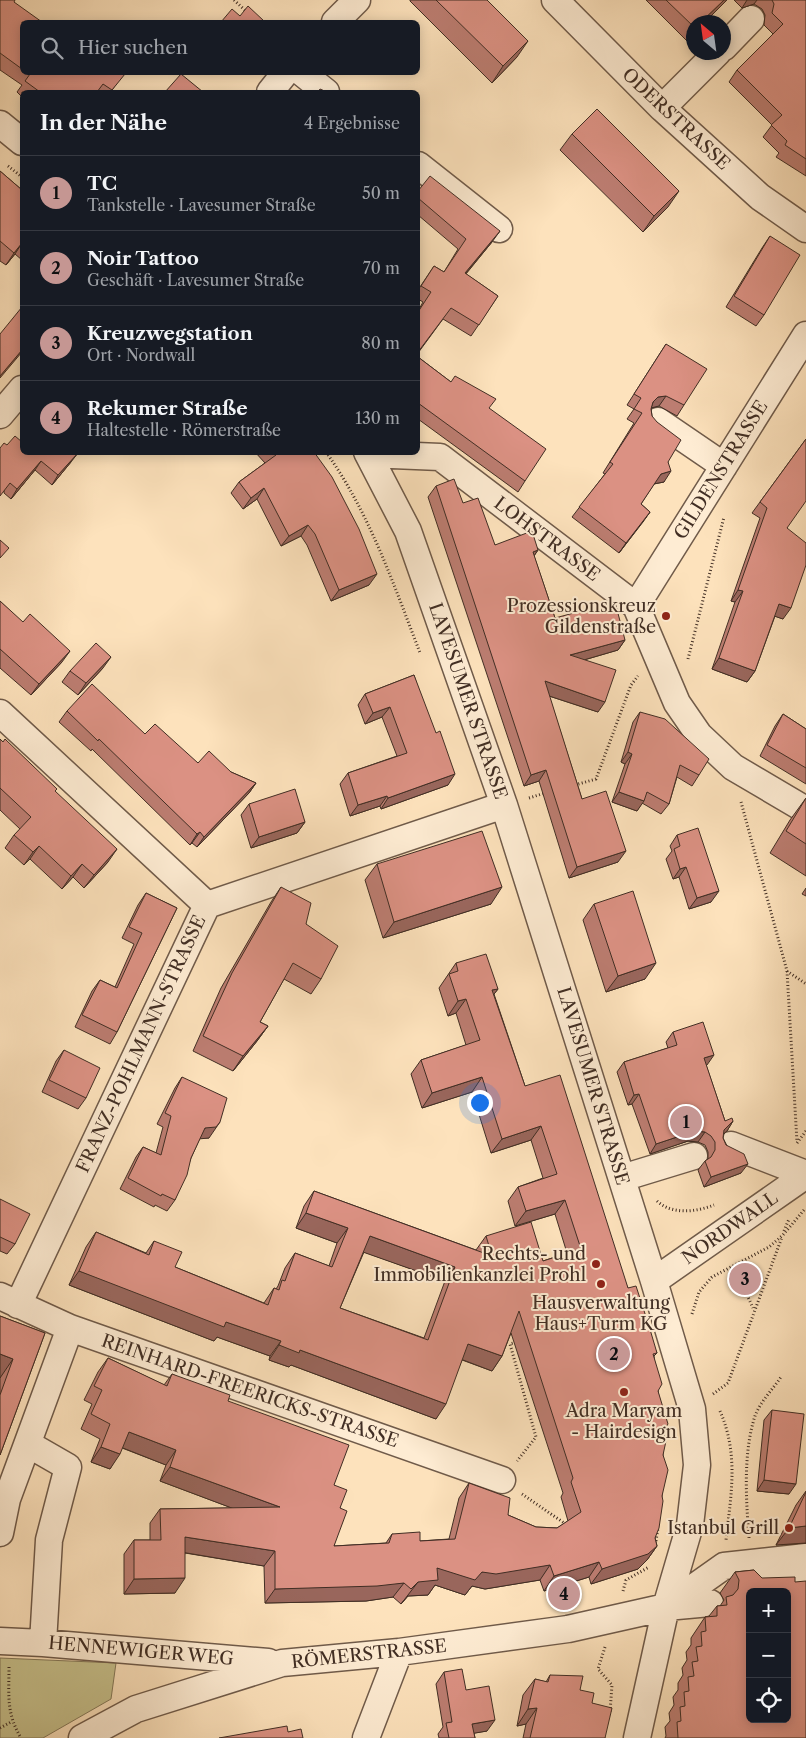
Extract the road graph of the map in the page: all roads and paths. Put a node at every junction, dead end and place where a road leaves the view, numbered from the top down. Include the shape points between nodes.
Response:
1 (234, 0) edge
2 (358, 0) edge
3 (554, 0) edge
4 (252, 17) edge
5 (751, 19) dead end
6 (337, 20) edge
7 (731, 40) edge
8 (710, 60) edge
9 (284, 75) edge
10 (305, 75) edge
11 (272, 90) edge
12 (324, 90) edge
13 (662, 108) junction
14 (0, 124) edge
15 (20, 140) edge
16 (8, 165) dead end
17 (420, 166) edge
18 (20, 175) edge
19 (499, 229) edge
20 (806, 229) edge
21 (806, 334) edge
22 (20, 390) edge
23 (0, 415) edge
24 (658, 421) edge
25 (328, 455) edge
26 (368, 455) edge
27 (404, 455) edge
28 (718, 476) junction
29 (636, 606) junction
30 (656, 653) junction
31 (423, 660) dead end
32 (677, 703) junction
33 (0, 713) edge
34 (732, 767) junction
35 (568, 787) edge
36 (550, 792) edge
37 (504, 805) junction
38 (806, 810) edge
39 (207, 905) junction
40 (786, 971) junction
41 (806, 984) edge
42 (806, 1131) edge
43 (797, 1144) junction
44 (731, 1145) edge
45 (694, 1156) dead end
46 (781, 1164) junction
47 (806, 1174) edge
48 (631, 1176) junction
49 (720, 1203) dead end
50 (806, 1208) edge
51 (793, 1210) dead end
52 (783, 1236) junction
53 (734, 1266) junction
54 (654, 1281) junction
55 (9, 1300) edge
56 (754, 1309) junction
57 (691, 1317) dead end
58 (70, 1328) junction
59 (519, 1341) dead end
60 (781, 1377) dead end
61 (711, 1386) dead end
62 (713, 1394) junction
63 (704, 1405) junction
64 (718, 1407) dead end
65 (28, 1444) junction
66 (502, 1480) junction
67 (659, 1521) edge
68 (570, 1527) edge
69 (0, 1533) edge
70 (655, 1546) edge
71 (806, 1557) edge
72 (651, 1561) edge
73 (750, 1563) junction
74 (724, 1566) junction
75 (633, 1568) edge
76 (638, 1574) junction
77 (806, 1580) edge
78 (710, 1603) dead end
79 (666, 1607) junction
80 (613, 1620) junction
81 (5, 1642) edge
82 (43, 1643) junction
83 (400, 1652) junction
84 (282, 1663) junction
85 (608, 1720) edge
86 (11, 1722) junction
87 (0, 1728) edge
88 (21, 1738) edge
89 (82, 1738) edge
90 (366, 1738) edge
91 (637, 1738) edge

1 - 4 path
2 - 6 street
3 - 13 street, ODERSTRASSE
5 - 7 street
8 - 13 street
9 - 11 street
10 - 12 street
13 - 20 street, ODERSTRASSE via 760,197
14 - 15 street
16 - 18 path
17 - 19 street
21 - 28 street, GILDENSTRASSE
22 - 23 street
24 - 28 street
25 - 31 path via 355,499 384,561
26 - 37 street, LAVESUMER STRASSE via 408,531
27 - 29 street, LOHSTRASSE via 440,457
28 - 29 street, GILDENSTRASSE
28 - 32 path via 729,499
29 - 30 street, LOHSTRASSE
30 - 32 street, LOHSTRASSE
30 - 35 path via 631,685 596,779
32 - 34 street, LOHSTRASSE via 699,736
33 - 39 street
34 - 38 street, LOHSTRASSE
34 - 40 path
36 - 37 path
37 - 39 street, FRANZ-POHLMANN-STRASSE
37 - 48 street, LAVESUMER STRASSE
39 - 55 street, FRANZ-POHLMANN-STRASSE
40 - 41 path
40 - 43 path
42 - 43 path
43 - 46 path
44 - 46 street
45 - 48 street
46 - 47 street
47 - 54 street, NORDWALL
48 - 49 path via 664,1207 682,1211
48 - 54 street, LAVESUMER STRASSE
50 - 52 path
51 - 52 path
52 - 53 path
52 - 56 path
53 - 56 path
53 - 57 path via 712,1276 699,1292
54 - 63 street, LAVESUMER STRASSE
55 - 58 street, REINHARD-FREERICKS-STRASSE
56 - 62 path via 728,1383
58 - 65 street
58 - 66 street, REINHARD-FREERICKS-STRASSE
59 - 66 path via 510,1344 536,1437
60 - 73 path via 756,1414 749,1447 746,1498
61 - 62 path
62 - 63 path
62 - 63 path
63 - 79 street, LAVESUMER STRASSE via 691,1516
64 - 74 path via 728,1429 734,1468
65 - 69 street via 7,1499
65 - 82 street via 68,1467 49,1540
66 - 68 path
67 - 70 path
71 - 73 street
72 - 76 path via 649,1567
73 - 74 street
73 - 77 street via 753,1585
74 - 79 street
75 - 76 path
76 - 80 path via 626,1580
78 - 79 street
79 - 80 street, RÖMERSTRASSE
79 - 91 street, LAVESUMER STRASSE
80 - 83 street, RÖMERSTRASSE
80 - 85 path via 598,1669 612,1686
81 - 82 street, HENNEWIGER WEG
81 - 86 path
82 - 84 street, HENNEWIGER WEG
83 - 84 street, RÖMERSTRASSE
83 - 90 street
84 - 89 street, RÖMERSTRASSE via 136,1709
86 - 87 path
86 - 88 path

